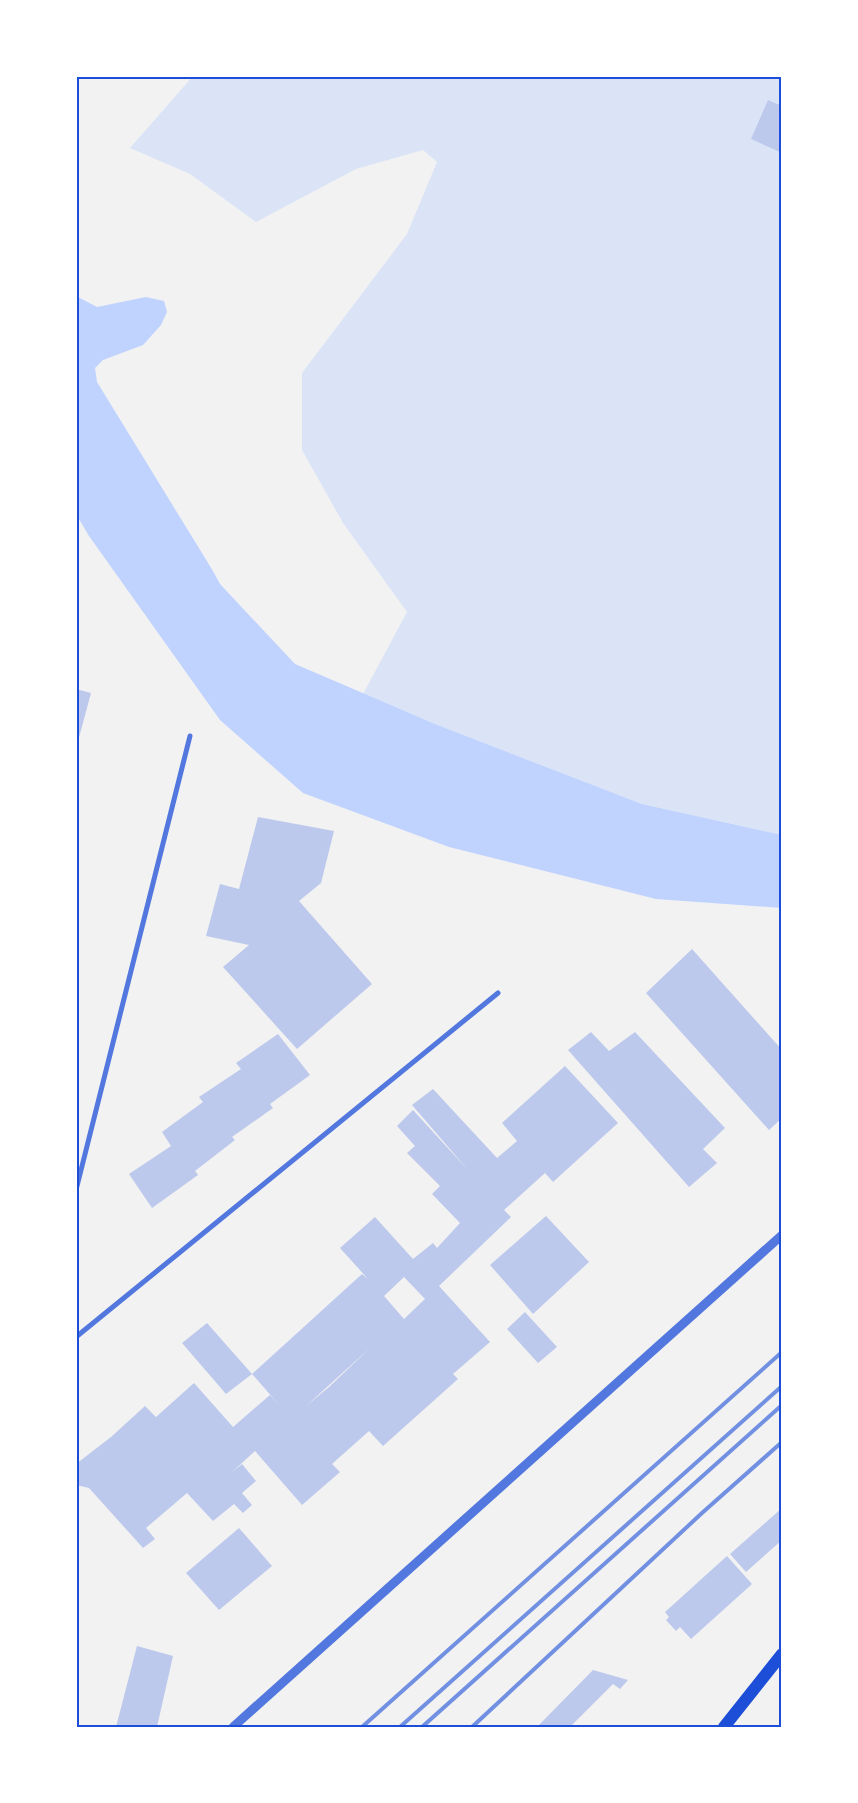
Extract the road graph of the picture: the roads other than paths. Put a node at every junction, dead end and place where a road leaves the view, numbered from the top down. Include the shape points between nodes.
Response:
1 (190, 736) dead end
2 (498, 993) dead end
3 (76, 1190) edge
4 (782, 1235) edge
5 (76, 1337) edge
6 (782, 1654) edge
7 (233, 1727) edge
8 (724, 1727) edge

1 - 3 street
2 - 5 street
4 - 7 street
6 - 8 main road

